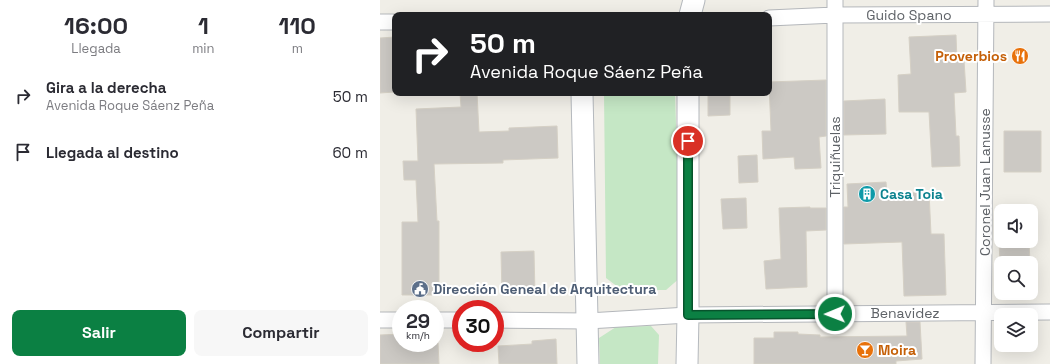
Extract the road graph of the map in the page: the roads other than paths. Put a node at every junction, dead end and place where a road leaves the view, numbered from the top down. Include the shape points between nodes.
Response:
1 (694, 0) edge
2 (835, 0) edge
3 (986, 7) edge
4 (691, 12) edge
5 (1050, 14) edge
6 (835, 15) junction
7 (772, 18) edge
8 (380, 22) edge
9 (392, 22) edge
10 (582, 96) edge
11 (688, 96) edge
12 (1050, 312) edge
13 (983, 313) junction
14 (835, 314) junction
15 (688, 315) junction
16 (380, 320) edge
17 (392, 320) edge
18 (504, 320) edge
19 (588, 321) junction
20 (588, 364) edge
21 (686, 364) edge
22 (984, 364) edge

1 - 4 main road
2 - 6 street, Triquiñuelas
3 - 5 street, Guido Spano
3 - 6 street, Guido Spano
3 - 13 street, Coronel Juan Lanusse
6 - 7 street, Guido Spano
6 - 14 street, Triquiñuelas
8 - 9 street
10 - 19 main road
11 - 15 main road
12 - 13 street, Benavidez
13 - 14 street, Benavidez
13 - 22 street, Coronel Juan Lanusse
14 - 15 street, Benavidez
15 - 19 street, Benavidez
15 - 21 main road
16 - 17 street
18 - 19 street, Benavidez
19 - 20 main road

